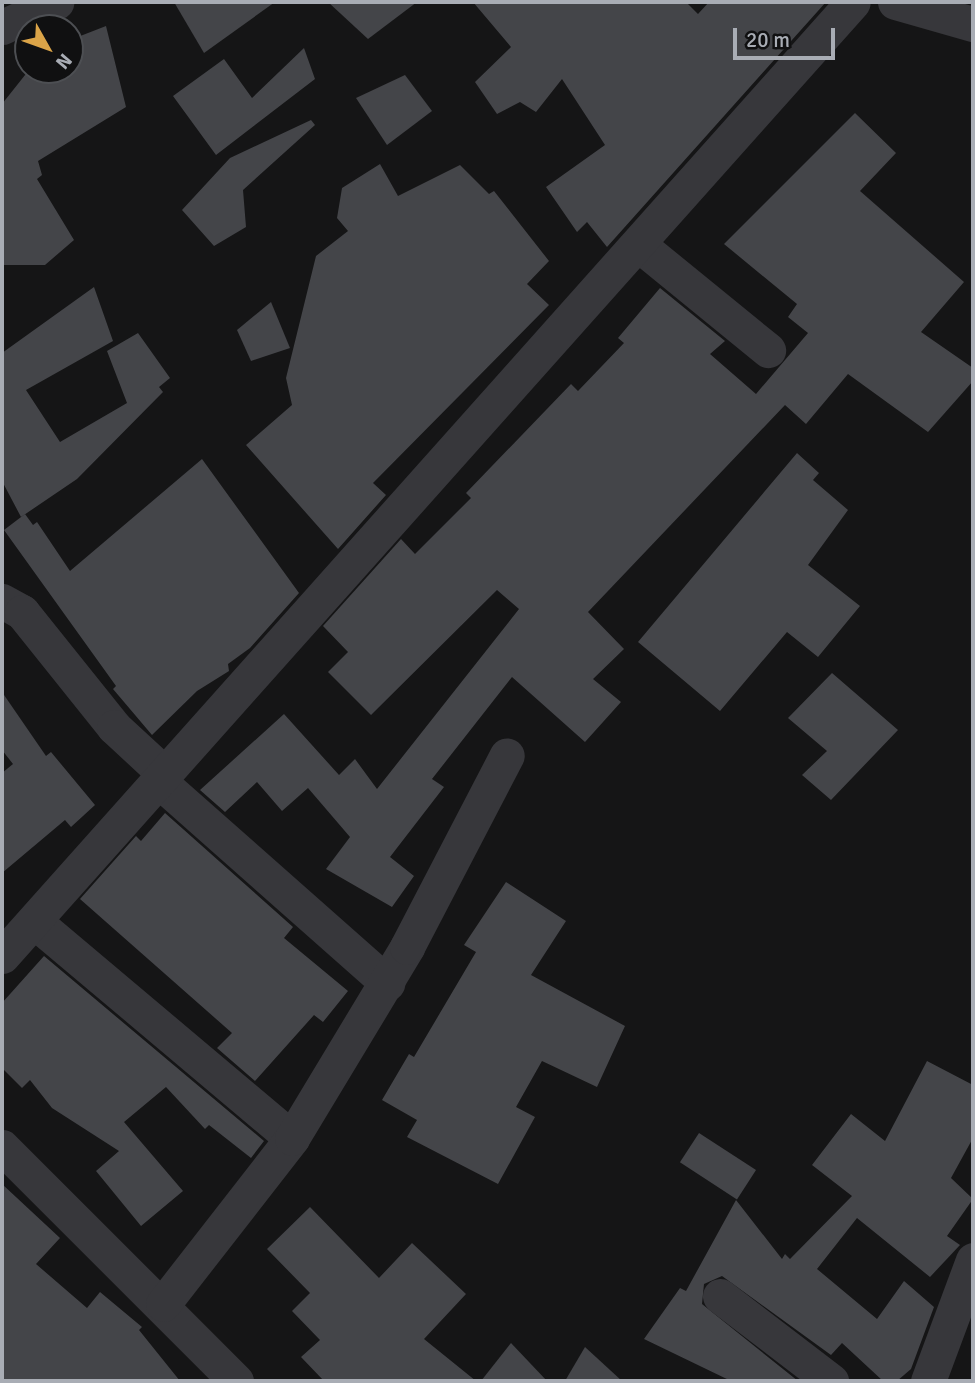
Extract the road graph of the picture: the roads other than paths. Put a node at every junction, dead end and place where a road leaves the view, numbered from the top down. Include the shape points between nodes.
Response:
1 (56, 2) edge
2 (853, 2) edge
3 (895, 2) edge
4 (973, 24) edge
5 (2, 27) edge
6 (638, 244) junction
7 (768, 350) dead end
8 (2, 601) edge
9 (507, 755) dead end
10 (162, 777) junction
11 (34, 921) junction
12 (2, 956) edge
13 (387, 983) junction
14 (292, 1138) junction
15 (2, 1147) edge
16 (973, 1260) edge
17 (720, 1296) dead end
18 (163, 1304) junction
19 (236, 1381) edge
20 (831, 1381) edge
21 (928, 1381) edge

1 - 5 street
2 - 6 street
3 - 4 street
6 - 7 street
6 - 10 street
8 - 10 street via 22,612 114,727
9 - 13 street
10 - 11 street
10 - 13 street
11 - 12 street
11 - 14 street
13 - 14 street
14 - 18 street
15 - 18 street
16 - 21 street
17 - 20 street
18 - 19 street

